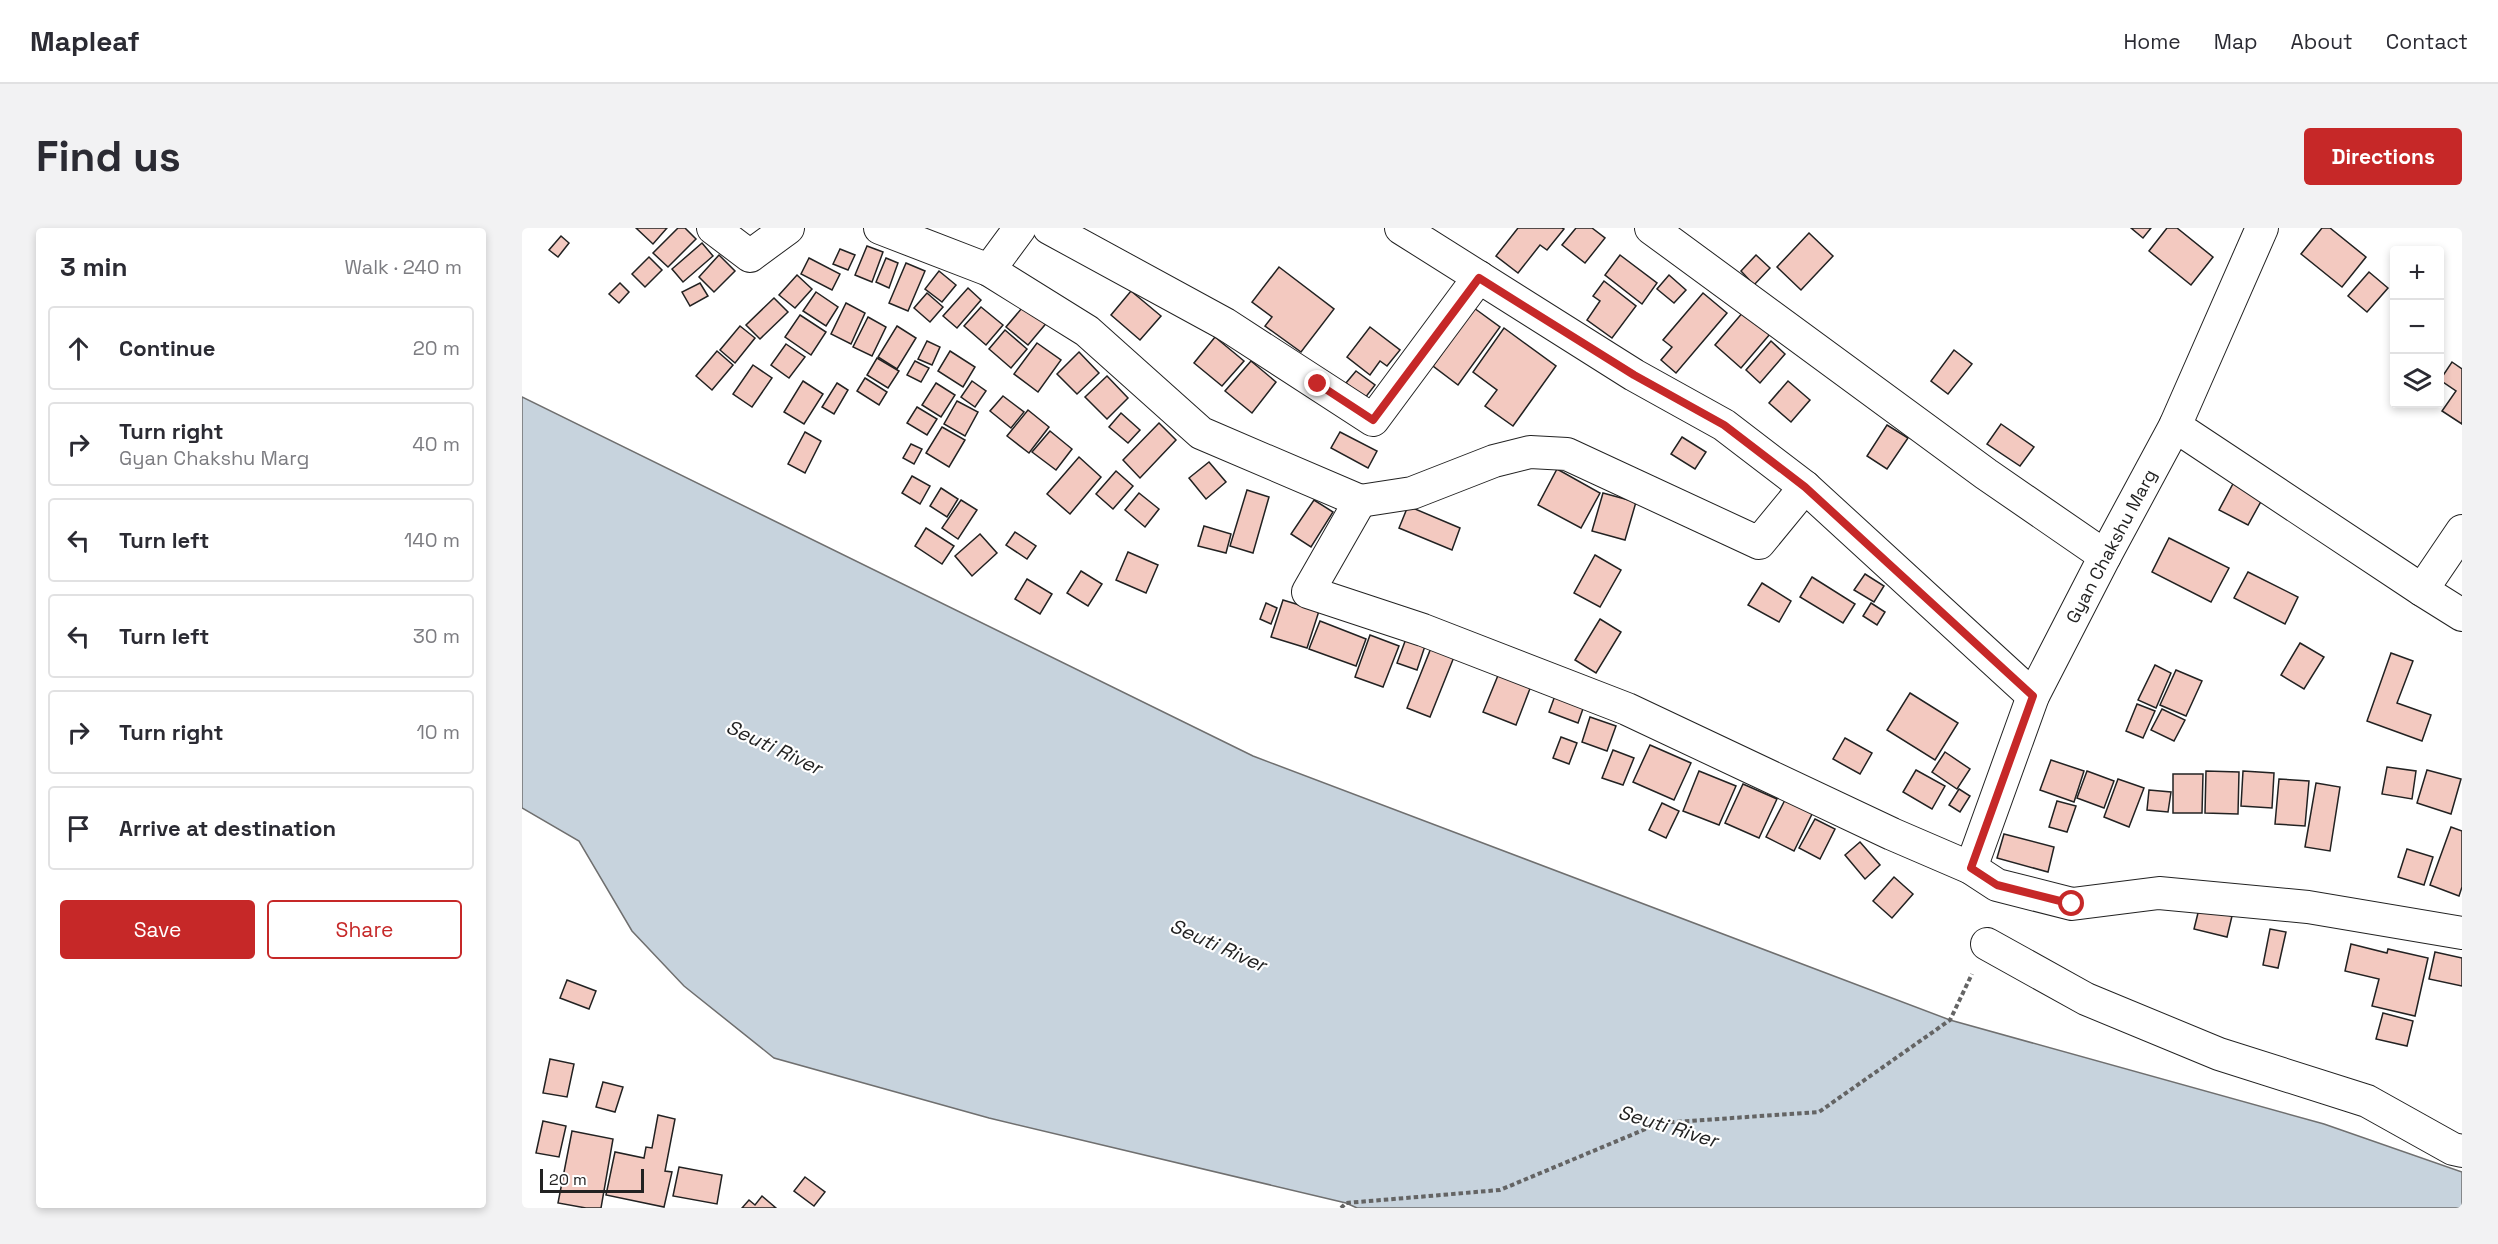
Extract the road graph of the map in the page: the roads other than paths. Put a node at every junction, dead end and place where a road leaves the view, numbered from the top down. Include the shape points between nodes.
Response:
1 (713, 228) edge
2 (788, 228) edge
3 (880, 228) edge
4 (1020, 228) edge
5 (1049, 228) edge
6 (1401, 228) edge
7 (1651, 228) edge
8 (2258, 230) edge
9 (989, 270) junction
10 (1479, 278) junction
11 (2175, 426) junction
12 (1805, 487) junction
13 (1360, 501) junction
14 (2462, 531) edge
15 (2105, 556) junction
16 (2422, 590) junction
17 (2462, 615) edge
18 (2033, 696) junction
19 (1971, 868) junction
20 (2462, 933) edge
21 (1987, 944) dead end
22 (2462, 1151) edge

1 - 2 street via 750,256
3 - 9 street
4 - 9 street
5 - 10 street via 1225,324 1373,420
6 - 10 street
7 - 15 street via 1986,474
8 - 11 street, Gyan Chakshu Marg
9 - 13 street via 1087,331 1201,433
10 - 12 street via 1634,375 1724,425
11 - 15 street, Gyan Chakshu Marg
11 - 16 street
12 - 13 street via 1759,543 1567,454 1530,452 1494,461 1412,494
12 - 18 street
13 - 19 street via 1308,592 1423,630 1627,709
14 - 16 street
15 - 18 street, Gyan Chakshu Marg
16 - 17 street
18 - 19 street, Gyan Chakshu Marg
19 - 20 street via 1997,885 2072,904 2159,893 2308,907
21 - 22 street via 2086,999 2219,1054 2367,1101

